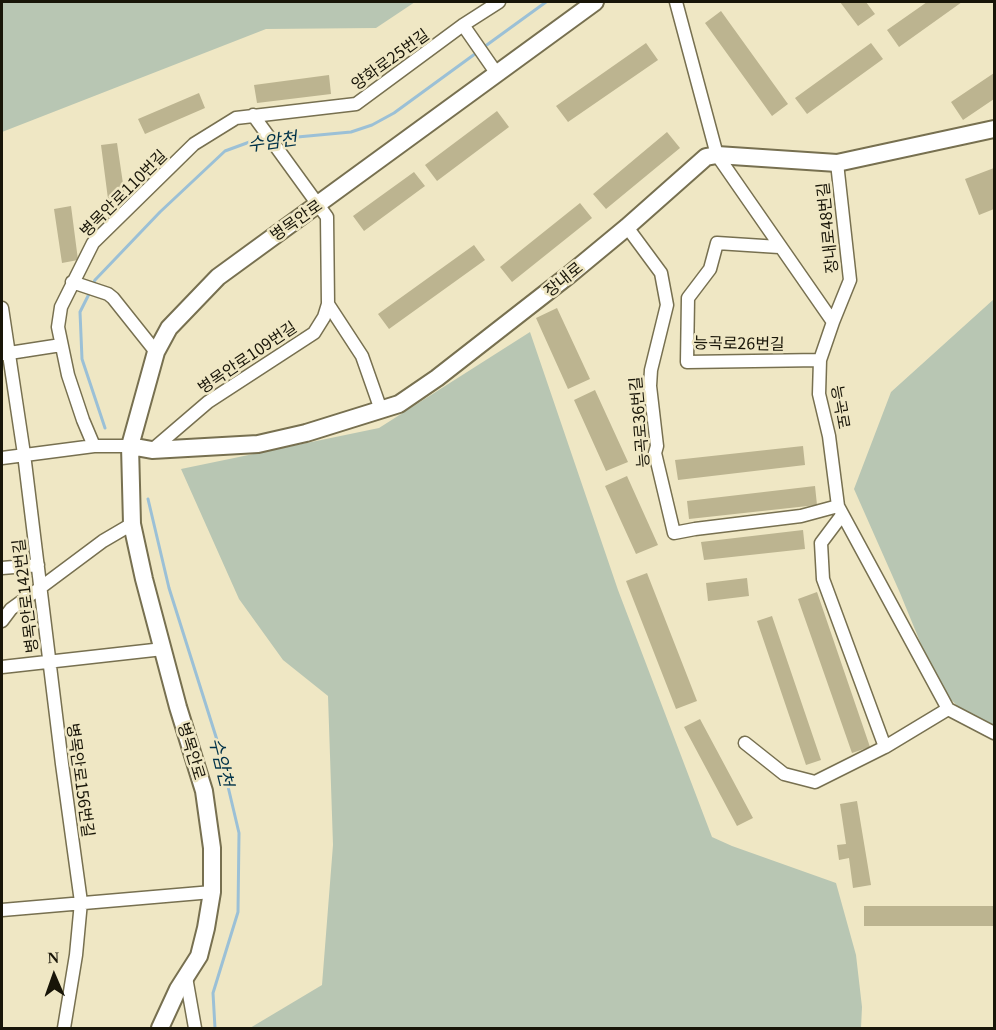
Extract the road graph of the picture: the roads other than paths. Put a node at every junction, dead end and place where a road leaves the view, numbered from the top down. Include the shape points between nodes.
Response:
1 (499, 2) edge
2 (595, 2) edge
3 (676, 2) edge
4 (466, 30) junction
5 (493, 67) junction
6 (253, 115) junction
7 (994, 129) edge
8 (717, 155) junction
9 (837, 163) junction
10 (318, 205) junction
11 (627, 227) junction
12 (779, 246) junction
13 (76, 283) junction
14 (688, 298) junction
15 (328, 304) junction
16 (667, 305) junction
17 (2, 308) edge
18 (833, 322) junction
19 (62, 345) junction
20 (156, 352) junction
21 (5, 353) edge
22 (820, 360) junction
23 (381, 410) junction
24 (94, 446) junction
25 (130, 446) junction
26 (152, 450) junction
27 (24, 454) junction
28 (2, 458) edge
29 (840, 511) junction
30 (132, 524) junction
31 (38, 565) junction
32 (2, 568) edge
33 (40, 588) junction
34 (2, 621) edge
35 (164, 650) junction
36 (49, 662) junction
37 (2, 667) edge
38 (948, 709) junction
39 (994, 733) edge
40 (745, 743) dead end
41 (885, 747) junction
42 (212, 892) junction
43 (81, 902) junction
44 (2, 910) edge
45 (186, 978) junction
46 (64, 1028) edge
47 (160, 1029) edge
48 (195, 1029) edge

1 - 4 street, 양화로25번길
2 - 5 street, 병목안로
3 - 8 street
4 - 5 street
4 - 6 street, 양화로25번길 via 356,104
5 - 10 street, 병목안로
6 - 10 street
6 - 13 street, 병목안로110번길 via 236,118 194,144 93,243
7 - 9 street
8 - 9 street
8 - 11 street, 장내로 via 706,157
8 - 12 street
9 - 18 street, 장내로48번길 via 850,280
10 - 15 street, 병목안로109번길 via 327,217
10 - 20 street, 병목안로 via 218,277 169,328
11 - 16 street, 능곡로36번길 via 661,273
11 - 23 street, 장내로 via 437,378 399,404
12 - 14 street via 717,243 710,269
12 - 18 street
13 - 19 street, 병목안로110번길 via 61,308 58,327
13 - 20 street via 108,294
14 - 16 street
14 - 22 street, 능곡로26번길 via 687,362
15 - 23 street via 362,356
15 - 26 street, 병목안로109번길 via 314,333 208,402
16 - 29 street, 능곡로36번길 via 650,386 655,453 674,533
17 - 21 street, 병목안로142번길
18 - 22 street, 능곡로
19 - 21 street
19 - 24 street, 병목안로110번길 via 82,420
20 - 25 street, 병목안로
21 - 27 street, 병목안로142번길
22 - 29 street, 능곡로 via 819,394 830,436
23 - 26 street, 장내로 via 258,444
24 - 25 street
24 - 27 street
25 - 26 street, 장내로
25 - 30 street, 병목안로
27 - 28 street
27 - 31 street, 병목안로142번길
29 - 38 street, 능곡로
29 - 41 street via 821,543 824,579
30 - 33 street
30 - 35 street, 병목안로
31 - 32 street
31 - 33 street, 병목안로142번길
33 - 34 street via 11,609
33 - 36 street, 병목안로142번길
35 - 36 street, 병목안로142번길
35 - 42 street, 병목안로 via 204,791 212,848
36 - 37 street, 병목안로142번길
36 - 43 street, 병목안로156번길
38 - 39 street
38 - 41 street
40 - 41 street via 784,774 815,782
42 - 43 street
42 - 45 street, 병목안로 via 199,956
43 - 44 street
43 - 46 street, 병목안로156번길
45 - 47 street, 병목안로
45 - 48 street

